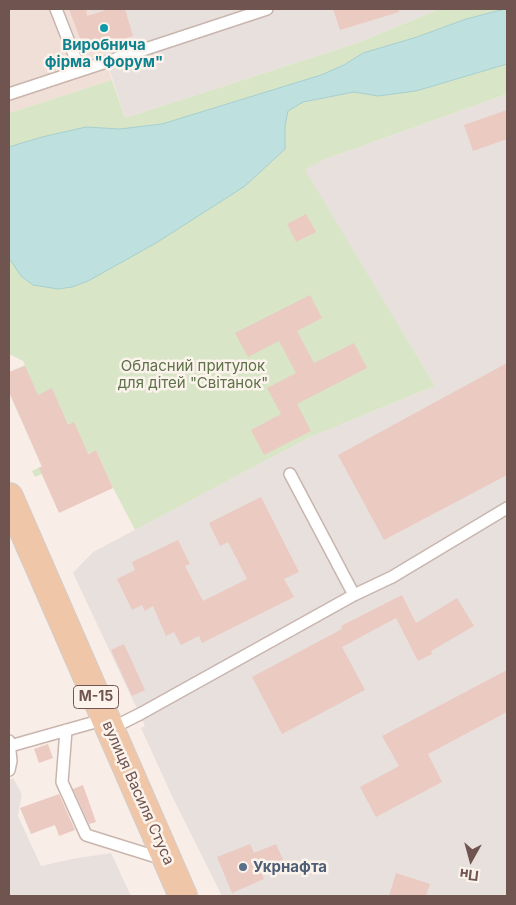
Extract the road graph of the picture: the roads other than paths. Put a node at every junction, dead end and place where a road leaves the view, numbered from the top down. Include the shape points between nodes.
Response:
1 (56, 9) edge
2 (267, 9) edge
3 (80, 70) junction
4 (9, 94) edge
5 (290, 474) dead end
6 (9, 497) edge
7 (507, 508) edge
8 (354, 595) junction
9 (108, 724) junction
10 (66, 730) junction
11 (10, 744) edge
12 (9, 770) edge
13 (168, 861) junction
14 (183, 896) edge

1 - 3 lane
2 - 3 lane
3 - 4 lane
5 - 8 lane
6 - 9 main road, вулиця Василя Стуса / М-15
7 - 8 lane via 392,577
8 - 9 lane via 140,714
9 - 10 lane
9 - 13 main road, вулиця Василя Стуса / М-15
10 - 11 lane
10 - 13 lane via 62,782 86,835
11 - 12 lane
13 - 14 main road, вулиця Василя Стуса / М-15

